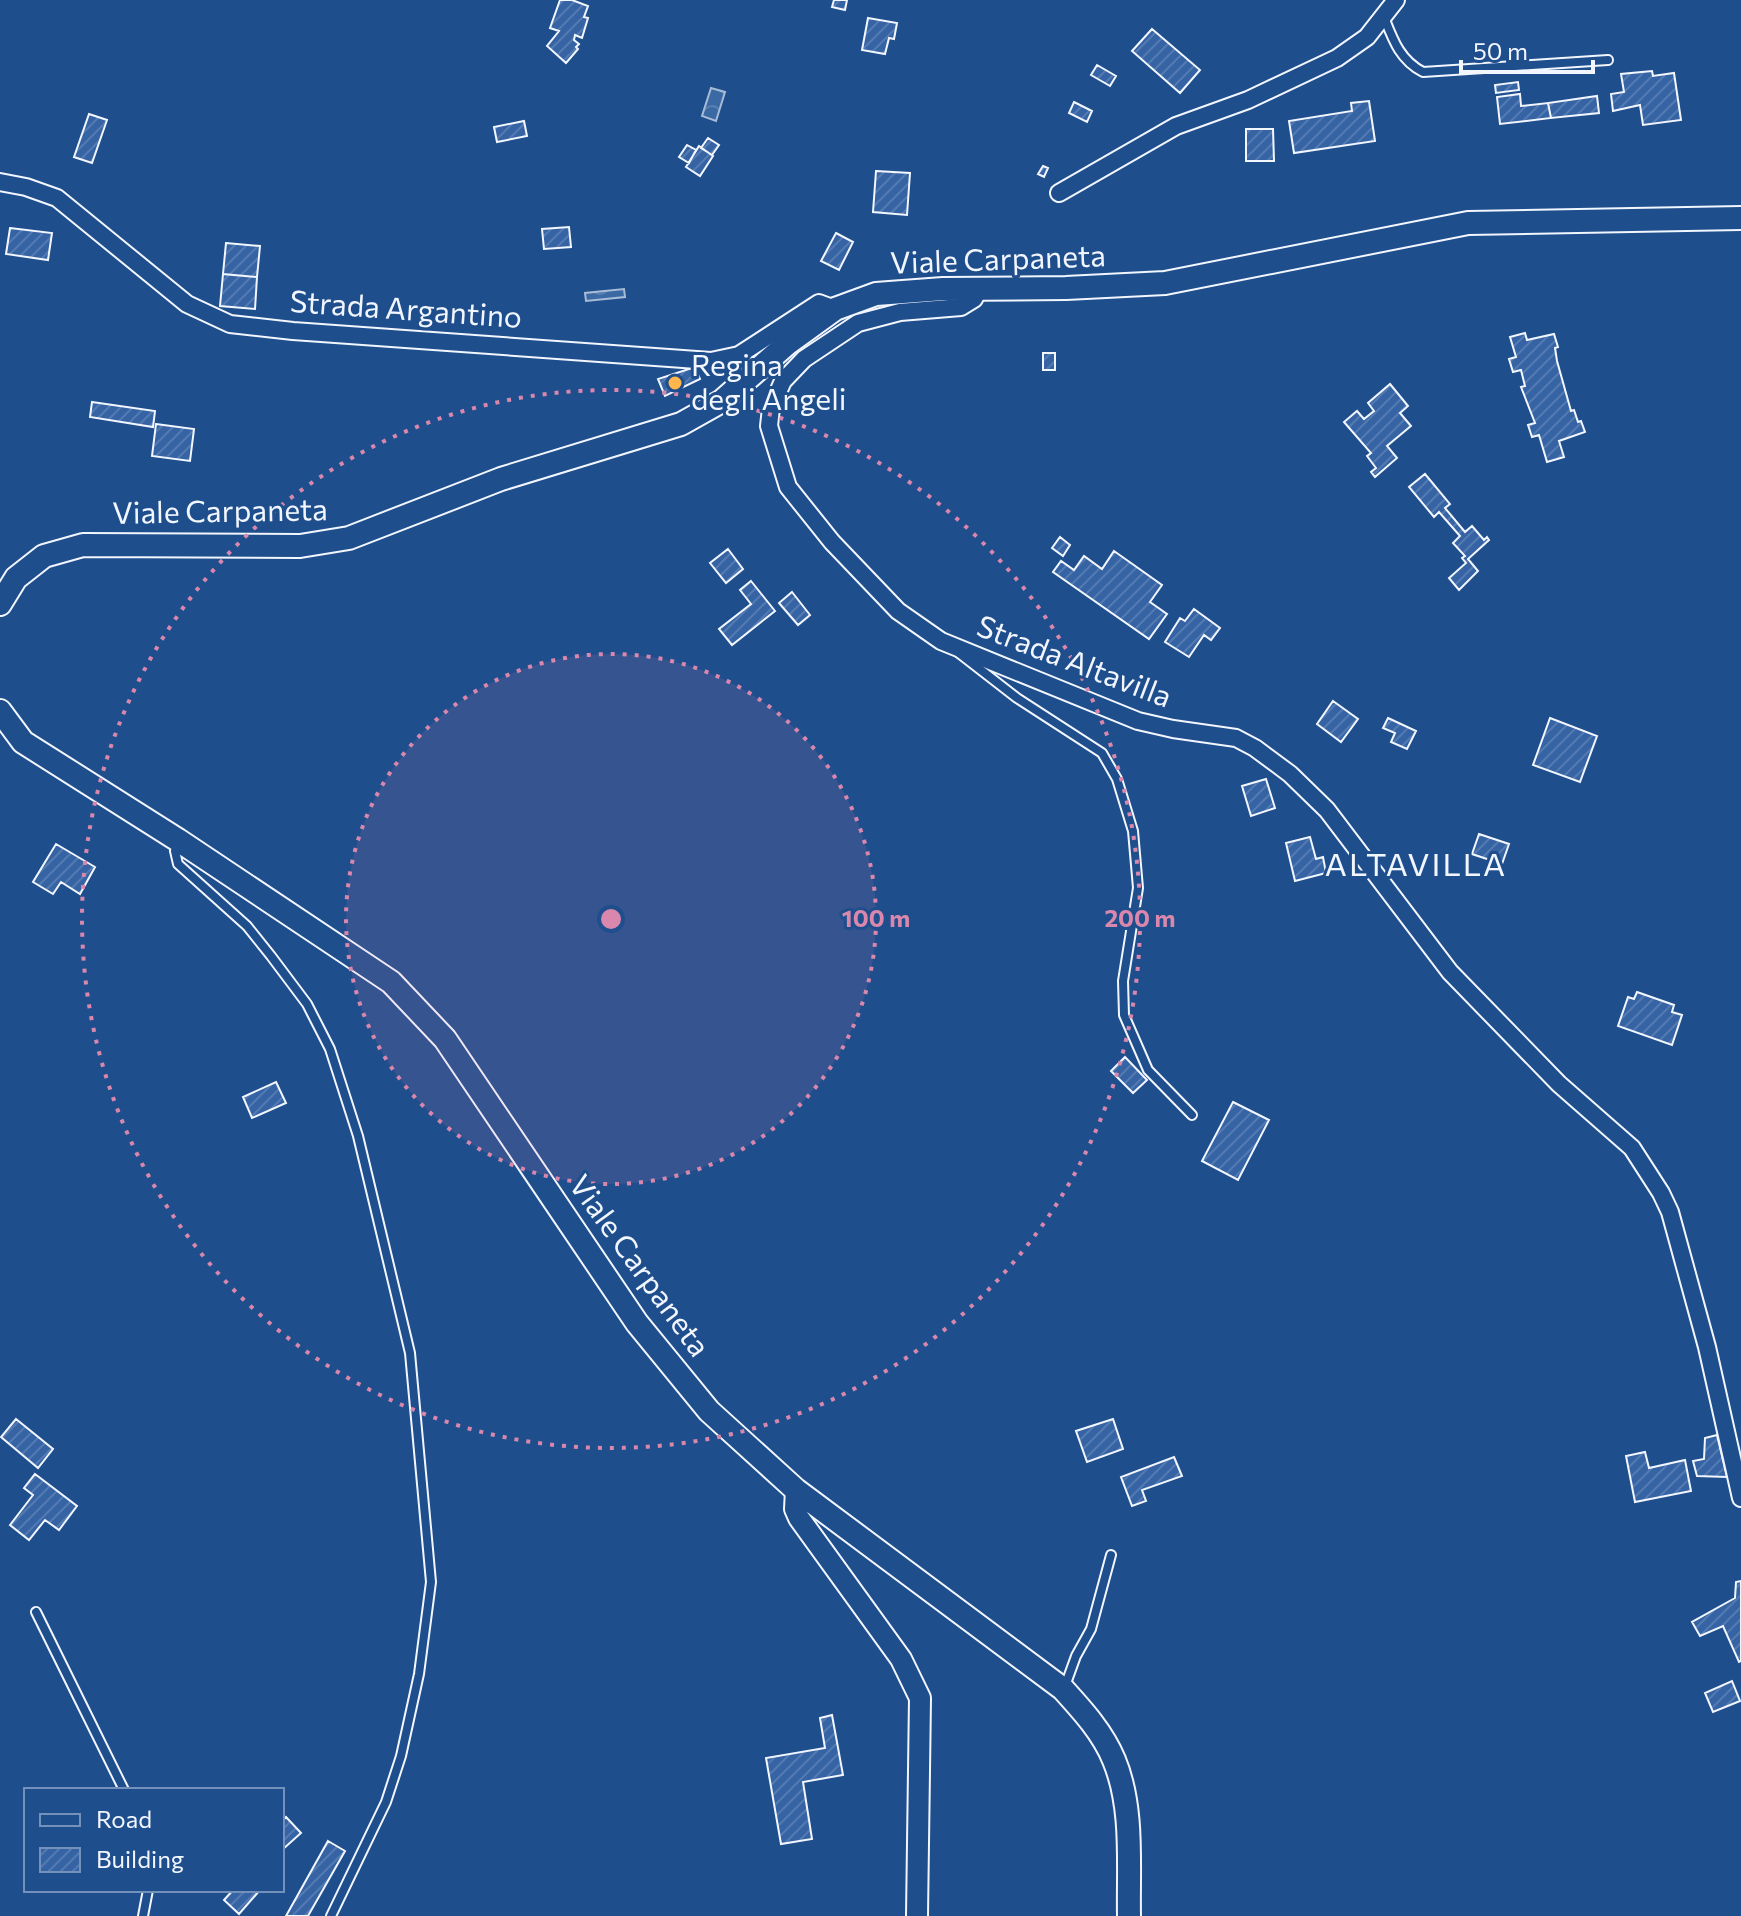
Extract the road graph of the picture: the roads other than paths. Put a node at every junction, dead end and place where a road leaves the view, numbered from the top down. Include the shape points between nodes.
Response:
1 (1396, 0) edge
2 (1384, 17) junction
3 (1608, 60) dead end
4 (0, 182) edge
5 (1059, 193) dead end
6 (1741, 218) edge
7 (980, 288) junction
8 (835, 309) junction
9 (0, 604) edge
10 (951, 645) junction
11 (0, 711) edge
12 (178, 840) junction
13 (1192, 1115) dead end
14 (796, 1490) junction
15 (1741, 1498) edge
16 (1111, 1555) dead end
17 (36, 1612) dead end
18 (1063, 1689) junction
19 (123, 1788) edge
20 (148, 1892) edge
21 (143, 1916) edge
22 (331, 1916) edge
23 (917, 1916) edge
24 (1129, 1916) edge

1 - 2 street
2 - 3 lane via 1404,59 1423,72
2 - 5 street via 1337,58 1248,100 1176,126
4 - 8 street, Strada Argantino via 57,198 187,304 230,324 711,361 739,355 819,303
6 - 7 main road, Viale Carpaneta via 1468,223 1165,283
7 - 8 main road, Viale Carpaneta via 876,294
7 - 10 street, Strada Altavilla via 961,307 900,312 858,323 833,338 783,381 769,426 788,487 809,516 898,611
8 - 9 main road, Viale Carpaneta via 722,401 681,424 501,479 349,538 300,546 83,545 44,556 16,578
10 - 13 lane via 1017,698 1102,753 1117,779 1133,831 1138,888 1123,981 1124,1015 1148,1070
10 - 15 street, Strada Altavilla via 1138,721 1236,738 1290,774 1327,810 1450,972 1559,1084 1632,1148 1651,1175 1670,1212
11 - 12 main road, Viale Carpaneta via 23,742
12 - 14 main road, Viale Carpaneta via 391,982 445,1039 637,1323 709,1411
12 - 22 lane via 178,864 255,936 307,1004 330,1049 358,1136 410,1353 431,1582 421,1658 386,1802
14 - 18 main road, Viale Carpaneta
14 - 23 street via 799,1518 901,1659 920,1698
16 - 18 lane via 1091,1629
17 - 19 lane
18 - 24 main road, Viale Carpaneta via 1114,1760 1124,1794
20 - 21 lane

